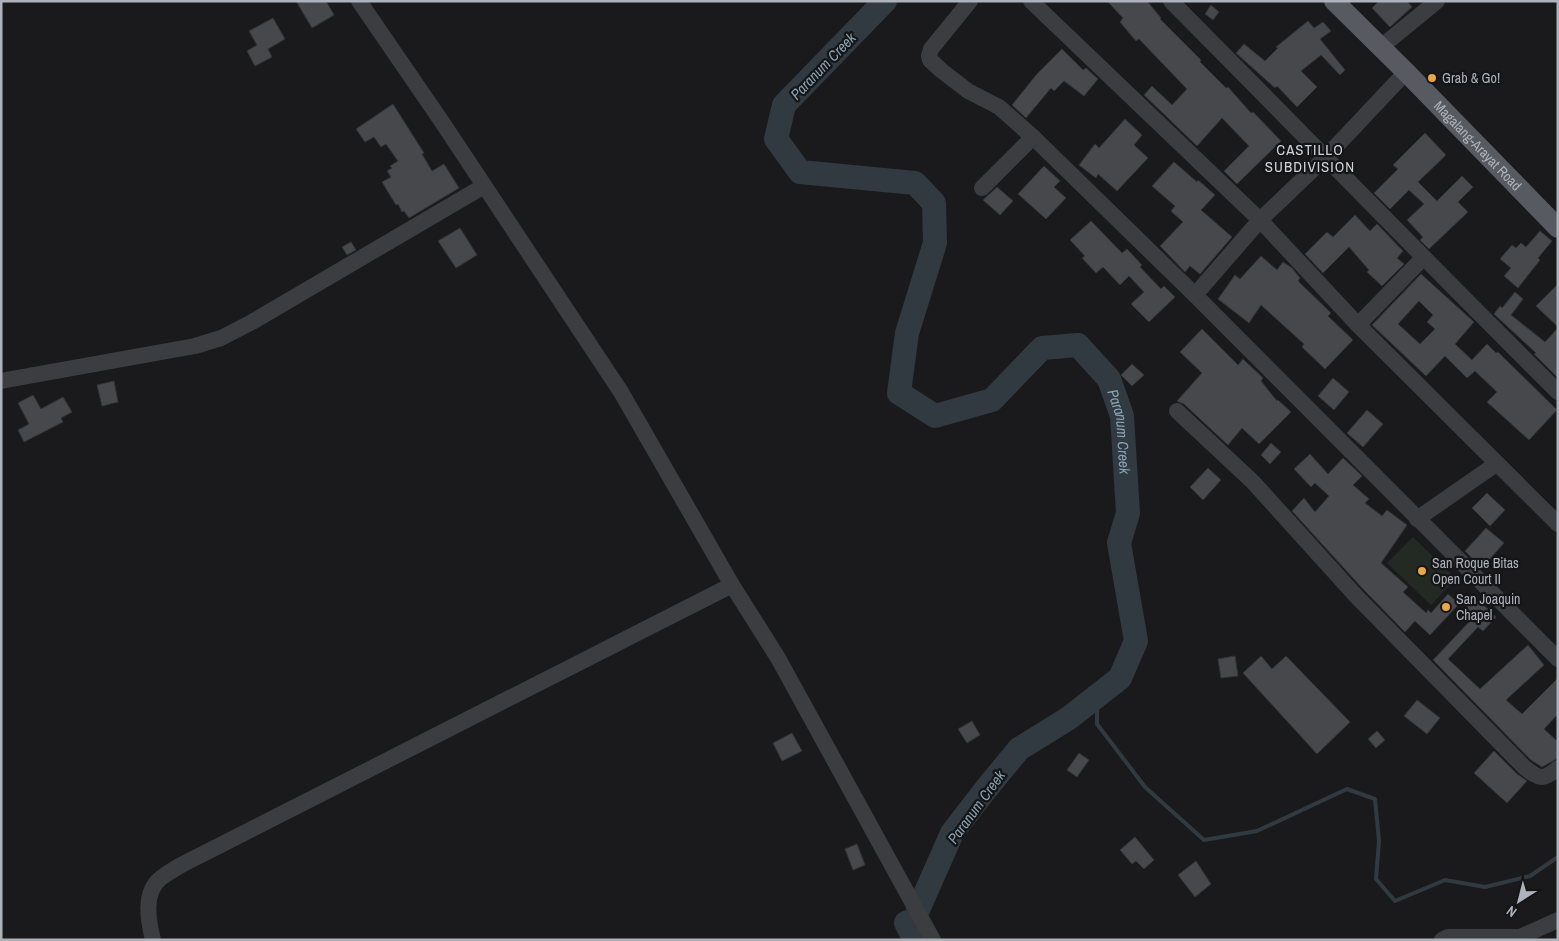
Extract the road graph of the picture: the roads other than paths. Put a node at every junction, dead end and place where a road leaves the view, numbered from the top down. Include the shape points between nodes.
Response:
1 (359, 1) edge
2 (970, 1) edge
3 (1031, 1) edge
4 (1171, 1) edge
5 (1334, 1) edge
6 (1437, 1) edge
7 (1381, 47) junction
8 (1406, 72) junction
9 (1033, 137) junction
10 (1326, 157) junction
11 (484, 186) junction
12 (982, 188) dead end
13 (1260, 220) junction
14 (1558, 228) edge
15 (1423, 258) junction
16 (1195, 295) junction
17 (1358, 325) junction
18 (1, 381) edge
19 (1558, 392) edge
20 (1177, 411) dead end
21 (1496, 464) junction
22 (1417, 520) junction
23 (1558, 524) edge
24 (732, 584) junction
25 (1558, 658) edge
26 (1558, 768) edge
27 (1558, 920) edge
28 (1521, 938) edge
29 (1451, 939) edge
30 (153, 940) edge
31 (933, 940) edge

1 - 11 street
2 - 9 street via 931,50 930,60 968,91 999,107
3 - 13 street
4 - 10 street
5 - 7 main road, Magalang-Arayat Road
6 - 7 street
7 - 8 main road, Magalang-Arayat Road
8 - 10 street
8 - 14 main road, Magalang-Arayat Road
9 - 12 street
9 - 16 street
10 - 13 street
10 - 15 street
11 - 18 street via 221,338 195,346
11 - 24 street via 620,392
13 - 16 street
13 - 17 street
15 - 17 street
15 - 19 street
16 - 22 street
17 - 21 street
20 - 26 street via 1253,482 1356,596 1524,767 1544,778
21 - 22 street
21 - 23 street
22 - 25 street
24 - 30 street via 160,878 152,889 148,907
24 - 31 street via 778,658
27 - 28 street
28 - 29 street

